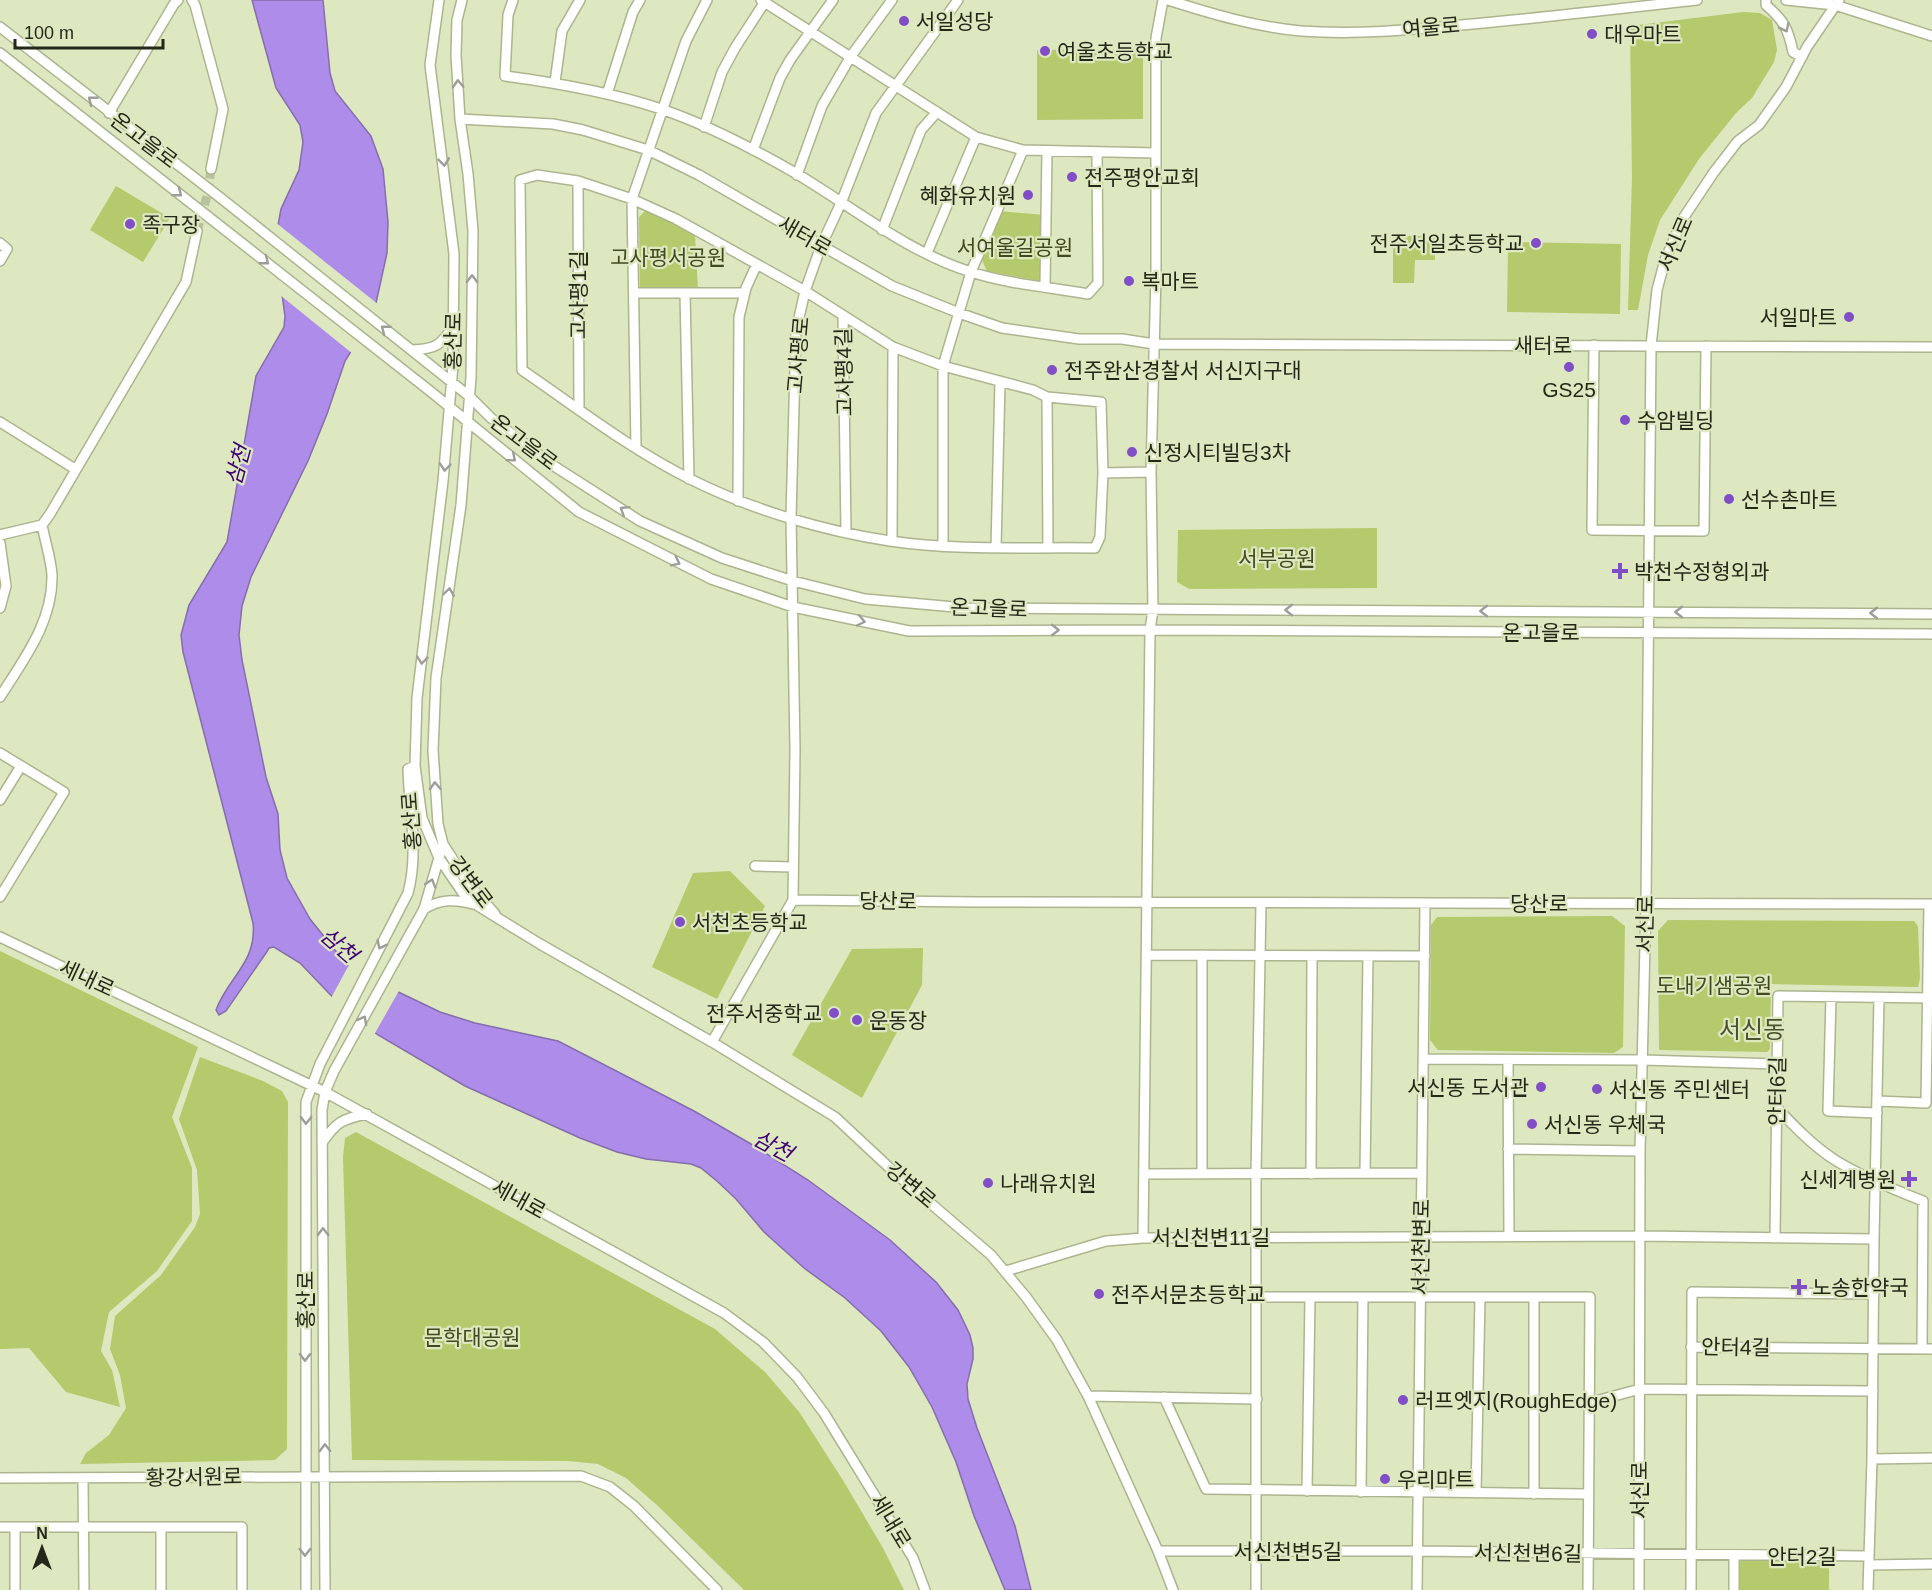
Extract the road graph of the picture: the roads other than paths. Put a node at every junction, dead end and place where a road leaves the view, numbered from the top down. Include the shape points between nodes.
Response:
1 (178, 0) edge
2 (192, 0) edge
3 (439, 0) edge
4 (462, 0) edge
5 (513, 0) edge
6 (580, 0) edge
7 (640, 0) edge
8 (707, 0) edge
9 (833, 0) edge
10 (892, 0) edge
11 (958, 0) edge
12 (1162, 0) edge
13 (1168, 0) edge
14 (1697, 0) edge
15 (1766, 0) edge
16 (1786, 0) edge
17 (764, 1) edge
18 (1837, 2) edge
19 (0, 27) edge
20 (811, 31) junction
21 (1932, 36) edge
22 (0, 53) edge
23 (851, 56) junction
24 (1802, 57) junction
25 (555, 82) junction
26 (895, 84) junction
27 (607, 94) junction
28 (662, 109) junction
29 (937, 112) junction
30 (109, 113) junction
31 (460, 119) junction
32 (704, 127) junction
33 (976, 137) junction
34 (648, 150) junction
35 (753, 150) junction
36 (1023, 150) junction
37 (158, 151) junction
38 (1047, 152) junction
39 (1097, 152) junction
40 (1156, 153) junction
41 (147, 168) junction
42 (211, 170) tunnel mouth
43 (797, 175) junction
44 (578, 181) junction
45 (632, 199) junction
46 (841, 203) junction
47 (882, 230) junction
48 (197, 231) tunnel mouth
49 (0, 243) edge
50 (821, 246) junction
51 (927, 253) junction
52 (0, 261) edge
53 (758, 264) junction
54 (971, 272) junction
55 (1045, 286) junction
56 (805, 291) junction
57 (635, 293) junction
58 (685, 293) junction
59 (745, 293) junction
60 (959, 314) junction
61 (843, 316) junction
62 (454, 326) junction
63 (1154, 344) junction
64 (1594, 345) junction
65 (893, 346) junction
66 (1651, 346) junction
67 (1706, 346) junction
68 (1932, 347) edge
69 (412, 350) junction
70 (943, 366) junction
71 (1000, 381) junction
72 (452, 383) junction
73 (469, 396) junction
74 (1047, 397) junction
75 (450, 408) junction
76 (579, 409) junction
77 (467, 421) junction
78 (0, 422) edge
79 (636, 447) junction
80 (75, 469) junction
81 (1151, 472) junction
82 (1103, 473) junction
83 (689, 478) junction
84 (738, 501) junction
85 (791, 517) junction
86 (42, 525) junction
87 (1649, 531) junction
88 (846, 533) junction
89 (0, 535) edge
90 (891, 541) junction
91 (0, 543) edge
92 (943, 545) junction
93 (996, 548) junction
94 (1048, 548) junction
95 (793, 581) junction
96 (793, 607) junction
97 (0, 608) edge
98 (1154, 610) junction
99 (1648, 612) junction
100 (1932, 614) edge
101 (1150, 630) junction
102 (1648, 634) junction
103 (1932, 634) edge
104 (0, 697) edge
105 (0, 753) edge
106 (21, 766) junction
107 (415, 766) junction
108 (0, 800) edge
109 (443, 844) junction
110 (439, 858) junction
111 (755, 866) dead end
112 (793, 867) junction
113 (2, 890) edge
114 (793, 900) junction
115 (1146, 903) junction
116 (1261, 903) junction
117 (1425, 903) junction
118 (1646, 903) junction
119 (1930, 904) edge
120 (478, 906) junction
121 (424, 909) junction
122 (501, 920) junction
123 (0, 937) edge
124 (1930, 953) edge
125 (1146, 955) junction
126 (1202, 955) junction
127 (1261, 955) junction
128 (1312, 956) junction
129 (1368, 956) junction
130 (1425, 956) junction
131 (1831, 997) junction
132 (1879, 998) junction
133 (1930, 998) edge
134 (712, 1042) junction
135 (1424, 1059) junction
136 (1643, 1060) junction
137 (1508, 1061) junction
138 (1777, 1064) junction
139 (311, 1086) junction
140 (325, 1092) junction
141 (1877, 1101) junction
142 (1776, 1107) junction
143 (1877, 1113) junction
144 (367, 1114) junction
145 (322, 1143) junction
146 (1508, 1149) junction
147 (1640, 1151) junction
148 (1311, 1173) junction
149 (1365, 1173) junction
150 (1422, 1173) junction
151 (1146, 1174) junction
152 (1202, 1174) junction
153 (1256, 1174) junction
154 (1875, 1179) junction
155 (1421, 1236) junction
156 (1509, 1236) junction
157 (1640, 1236) junction
158 (1257, 1237) junction
159 (1143, 1238) junction
160 (1775, 1238) junction
161 (1874, 1239) junction
162 (1006, 1271) junction
163 (1874, 1294) junction
164 (1257, 1297) junction
165 (1310, 1297) junction
166 (1363, 1298) junction
167 (1420, 1298) junction
168 (1480, 1298) junction
169 (1534, 1298) junction
170 (1691, 1347) junction
171 (1873, 1349) junction
172 (1927, 1349) edge
173 (1640, 1389) junction
174 (1690, 1390) junction
175 (1873, 1391) junction
176 (1088, 1396) junction
177 (1164, 1397) junction
178 (1257, 1399) junction
179 (1588, 1403) junction
180 (1932, 1458) edge
181 (1872, 1459) junction
182 (305, 1476) junction
183 (325, 1476) junction
184 (0, 1478) edge
185 (83, 1478) junction
186 (1256, 1490) junction
187 (1307, 1491) junction
188 (1361, 1492) junction
189 (1418, 1492) junction
190 (1476, 1493) junction
191 (1534, 1494) junction
192 (1588, 1494) junction
193 (0, 1527) edge
194 (15, 1527) junction
195 (84, 1527) junction
196 (161, 1527) junction
197 (1158, 1551) junction
198 (1256, 1551) junction
199 (1417, 1551) junction
200 (1588, 1554) junction
201 (1639, 1555) junction
202 (1691, 1555) junction
203 (1734, 1556) junction
204 (1869, 1561) junction
205 (1932, 1564) edge
206 (15, 1590) edge
207 (84, 1590) edge
208 (161, 1590) edge
209 (242, 1590) edge
210 (306, 1590) edge
211 (325, 1590) edge
212 (717, 1590) edge
213 (925, 1590) edge
214 (1173, 1590) edge
215 (1256, 1590) edge
216 (1417, 1590) edge
217 (1588, 1590) edge
218 (1639, 1590) edge
219 (1691, 1590) edge
220 (1734, 1590) edge
221 (1868, 1590) edge

1 - 30 street
2 - 42 street, 온고을로 via 223,109
3 -> 62 street, 홍산로 via 430,65 454,254
31 -> 4 street, 홍산로 via 456,55
5 - 25 street via 508,15 505,76
6 - 25 street via 562,31
7 - 27 street
8 - 28 street via 686,41
9 - 20 street
10 - 23 street
11 - 26 street, 고사평로
12 - 40 street via 1156,38
13 - 14 street, 여울로 via 1241,22 1327,33 1539,18
15 -> 24 street via 1766,5 1785,25 1793,52
16 - 18 street
17 - 20 street
17 - 32 street via 722,72
18 - 21 street
18 - 24 street, 서신로
30 -> 19 street, 온고을로
20 - 23 street
20 - 35 street via 780,78
22 - 41 street, 온고을로
23 - 26 street
23 - 43 street via 822,106
24 - 66 street, 서신로 via 1759,125 1738,141 1676,232 1657,290
25 - 27 street
26 - 29 street
26 - 46 street, 고사평로 via 876,112
27 - 28 street
28 - 32 street
28 - 34 street
29 - 33 street
29 - 47 street via 921,130
30 - 37 street, 온고을로
31 - 34 street, 새터로 via 553,124
73 -> 31 street, 홍산로 via 473,231
32 - 35 street
33 - 36 street
33 - 51 street
34 - 45 street
34 - 50 street, 새터로
35 - 43 street
36 - 38 street
36 - 54 street
37 - 41 street
69 -> 37 street, 온고을로
38 - 39 street
38 - 55 street
39 - 40 street
39 - 55 street via 1098,283 1088,294
40 - 63 street
41 -> 75 street, 온고을로
43 - 46 street
44 - 45 street, 고사평4길
44 - 76 street, 고사평1길
44 - 76 street, 고사평4길 via 537,175 520,180 522,370
45 - 53 street, 고사평4길
45 - 57 street
46 - 47 street
46 - 50 street, 고사평로
47 - 51 street
48 - 80 street via 186,282
49 - 52 street via 8,249
50 - 56 street, 고사평로
50 - 60 street, 새터로 via 892,286
51 - 54 street
53 - 56 street, 고사평4길
53 - 59 street
54 - 55 street
54 - 60 street
56 - 61 street, 고사평4길
56 - 85 street, 고사평로 via 796,331
57 - 58 street
57 - 79 street
58 - 59 street
58 - 83 street
59 - 84 street via 739,317
60 - 63 street, 새터로 via 1002,328 1034,333
60 - 70 street
61 - 65 street, 고사평4길
61 - 88 street, 고사평4길
62 - 69 street via 431,349
62 - 72 street, 홍산로
63 - 64 street, 새터로
63 - 81 street
64 - 66 street, 새터로
64 - 87 street via 1592,530
65 - 70 street, 고사평4길
65 - 90 street
66 - 67 street, 새터로
66 - 87 street, 서신로
67 - 68 street, 새터로
67 - 87 street via 1704,531
69 - 72 street, 온고을로
70 - 71 street, 고사평4길
70 - 92 street
71 - 74 street, 고사평4길
71 - 93 street
72 - 73 street, 온고을로
72 - 75 street, 홍산로
73 - 77 street, 홍산로
95 -> 73 street, 온고을로 via 722,558 640,521 554,466
74 - 82 street, 고사평4길 via 1101,402
74 - 94 street
75 - 77 street, 온고을로
75 -> 107 street, 홍산로 via 417,698
76 - 79 street
77 -> 96 street, 온고을로 via 579,512 711,579
109 -> 77 street, 홍산로 via 433,750 436,678 461,505
78 - 80 street
79 - 83 street
80 - 86 street
81 - 82 street
81 - 98 street
82 - 94 street via 1100,537 1095,548
83 - 84 street
84 - 85 street
85 - 88 street
85 - 95 street, 고사평로
86 - 89 street
86 - 104 street via 52,574 48,613
87 - 99 street, 서신로
88 - 90 street
90 - 92 street
91 - 97 street via 6,586
92 - 93 street
93 - 94 street
95 - 96 street, 고사평로
95 - 98 street, 온고을로 via 865,599 966,608
96 -> 101 street, 온고을로 via 909,631
96 - 112 street
99 -> 98 street, 온고을로
98 - 101 street
100 -> 99 street, 온고을로
99 - 102 street, 서신로
101 - 102 street, 온고을로
101 - 115 street
102 - 103 street, 온고을로
102 - 118 street, 서신로
105 - 106 street
106 - 108 street
106 - 113 street via 64,792
107 - 110 street, 강변로 via 422,818
107 -> 139 street, 홍산로 via 408,769 414,858 408,893
109 - 110 street, 홍산로
109 - 122 street, 강변로 via 468,883
110 - 120 street, 강변로 via 465,896
121 -> 110 street, 홍산로
111 - 112 street
112 - 114 street
114 - 115 street, 당산로
114 - 134 street
115 - 116 street, 당산로
115 - 125 street
116 - 117 street, 당산로
116 - 127 street
117 - 118 street, 당산로
117 - 130 street, 서신천변로
118 - 119 street, 당산로
118 - 136 street, 서신로
119 - 124 street
120 - 121 street via 450,900
120 - 122 street, 강변로
140 -> 121 street, 홍산로
122 - 134 street, 강변로
123 - 139 street, 세내로
124 - 133 street
125 - 126 street
125 - 151 street
126 - 127 street
126 - 152 street
127 - 128 street
127 - 153 street
128 - 129 street
128 - 148 street
129 - 130 street
129 - 149 street
130 - 135 street, 서신천변로
131 - 132 street, 안터6길
131 - 138 street, 안터6길 via 1778,996
131 - 143 street via 1828,1111
132 - 133 street, 안터6길
132 - 141 street
133 - 141 street via 1926,1103
134 - 162 street, 강변로 via 834,1117
135 - 137 street
135 - 150 street, 서신천변로
136 - 137 street
136 - 138 street
136 - 147 street, 서신로
137 - 146 street
138 - 142 street, 안터6길
139 - 140 street, 세내로
139 -> 182 street, 홍산로 via 306,1102
140 - 144 street, 세내로
140 - 145 street, 홍산로
141 - 143 street
142 - 154 street via 1834,1159
142 - 160 street, 안터6길
143 - 154 street
144 - 145 street via 346,1118 332,1128
144 - 213 street, 세내로 via 724,1313 763,1342 824,1413 913,1558
183 -> 145 street, 홍산로
146 - 147 street
146 - 156 street
147 - 157 street, 서신로
148 - 149 street
148 - 153 street
149 - 150 street
150 - 155 street, 서신천변로
151 - 152 street
151 - 159 street
152 - 153 street
153 - 158 street
154 - 161 street
154 - 172 street, 안터4길 via 1923,1201
155 - 156 street, 서신천변11길
155 - 158 street, 서신천변11길
155 - 167 street, 서신천변로
156 - 157 street, 서신천변11길
157 - 160 street
157 - 173 street, 서신로
158 - 159 street, 서신천변11길
158 - 164 street
159 - 162 street, 서신천변11길 via 1106,1241
160 - 161 street
161 - 163 street
162 - 176 street, 강변로 via 1057,1340
163 - 170 street, 안터4길 via 1692,1292
163 - 171 street
164 - 165 street
164 - 178 street
165 - 166 street
165 - 187 street
166 - 167 street
166 - 188 street
167 - 168 street
167 - 189 street, 서신천변로
168 - 169 street
168 - 190 street
169 - 179 street via 1590,1297
169 - 191 street
170 - 171 street, 안터4길
170 - 174 street
171 - 172 street, 안터4길
171 - 175 street
173 - 174 street
173 - 179 street
173 - 201 street, 서신로
174 - 175 street
174 - 202 street
175 - 181 street
176 - 177 street
176 - 197 street, 강변로
177 - 178 street
177 - 186 street via 1206,1489
178 - 186 street
179 - 192 street
180 - 181 street
181 - 204 street
182 - 183 street, 황강서원로
182 - 185 street, 황강서원로
182 -> 210 street, 홍산로
183 - 211 street, 홍산로
183 - 212 street, 황강서원로 via 581,1476 610,1487 634,1506
184 - 185 street, 황강서원로
185 - 195 street
186 - 187 street
186 - 198 street
187 - 188 street
188 - 189 street
189 - 190 street
189 - 199 street, 서신천변로
190 - 191 street
191 - 192 street
192 - 200 street
193 - 194 street
194 - 195 street
194 - 206 street
195 - 196 street
195 - 207 street
196 - 208 street
196 - 209 street via 242,1527
197 - 198 street, 서신천변5길
197 - 214 street, 강변로
198 - 199 street, 서신천변5길
198 - 215 street
199 - 200 street, 서신천변6길
199 - 216 street, 서신천변로
200 - 201 street, 서신천변6길
200 - 217 street
201 - 202 street, 안터2길
201 - 218 street, 서신로
202 - 203 street, 안터2길
202 - 219 street
203 - 204 street, 안터2길
203 - 220 street
204 - 205 street, 안터2길
204 - 221 street

